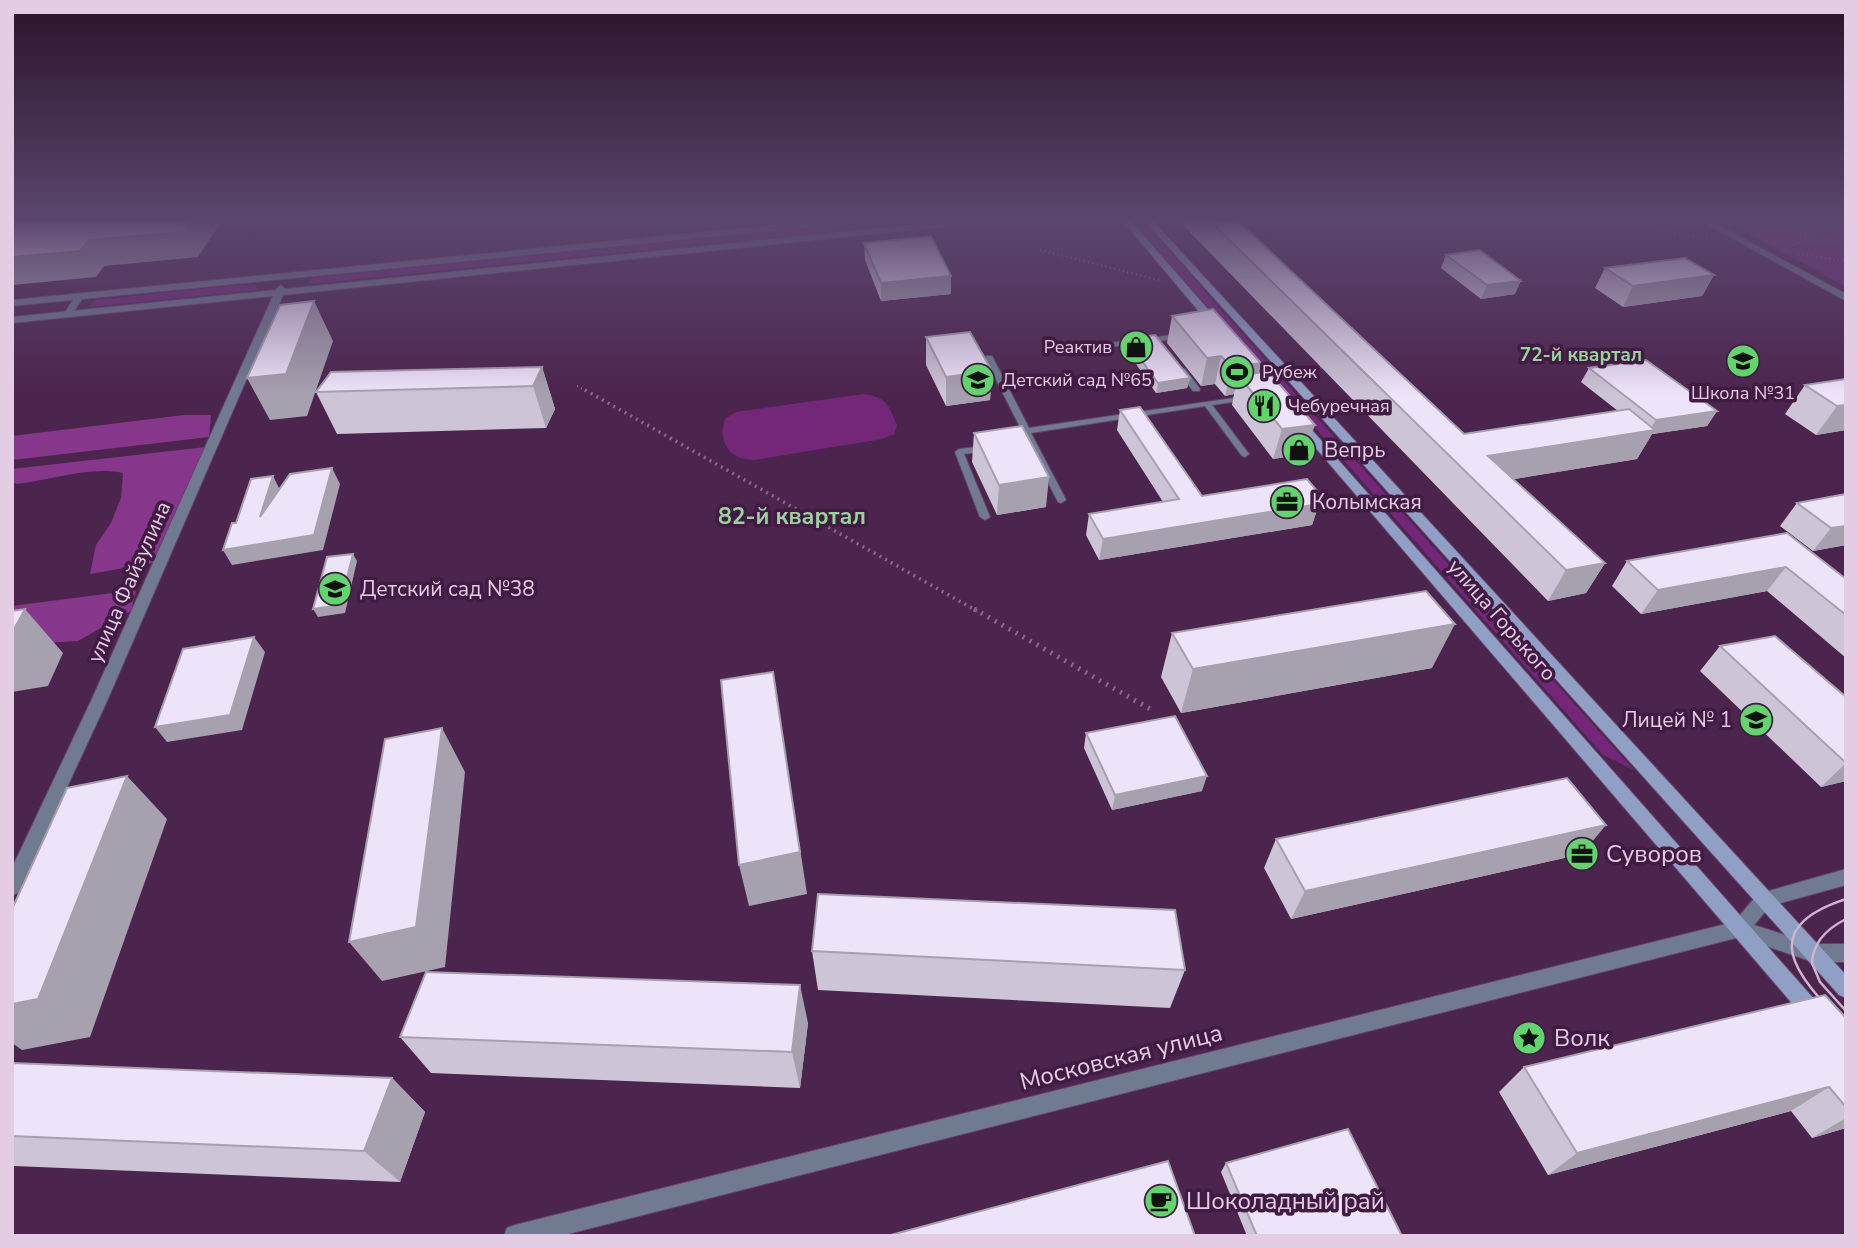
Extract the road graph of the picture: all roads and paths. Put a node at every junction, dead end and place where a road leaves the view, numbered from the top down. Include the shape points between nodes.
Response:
1 (255, 278) edge
2 (285, 278) edge
3 (412, 278) edge
4 (1152, 278) edge
5 (1176, 278) edge
6 (1201, 278) edge
7 (1810, 278) edge
8 (1163, 281) dead end
9 (278, 292) junction
10 (80, 296) junction
11 (1846, 298) edge
12 (12, 303) edge
13 (68, 314) junction
14 (12, 320) edge
15 (1221, 331) joint
16 (1208, 332) edge
17 (1195, 334) edge
18 (1156, 339) junction
19 (1101, 346) dead end
20 (1164, 349) edge
21 (989, 358) dead end
22 (1172, 359) edge
23 (1334, 366) edge
24 (1307, 369) dead end
25 (577, 386) dead end
26 (1196, 389) dead end
27 (1251, 397) edge
28 (1207, 404) junction
29 (1293, 414) edge
30 (1027, 431) junction
31 (1032, 442) junction
32 (1020, 444) edge
33 (996, 447) edge
34 (1245, 454) dead end
35 (1061, 500) dead end
36 (985, 517) dead end
37 (1152, 710) dead end
38 (1846, 877) edge
39 (12, 887) edge
40 (1764, 900) junction
41 (1740, 929) junction
42 (1814, 953) junction
43 (1846, 953) edge
44 (1846, 989) edge
45 (1828, 1029) edge
46 (515, 1236) edge

1 - 10 street
2 - 9 street, улица Файзулина
3 - 9 street
4 - 8 path
5 - 15 main road
6 - 40 main road, улица Горького
7 - 11 street
9 - 13 street
9 - 39 street, улица Файзулина
10 - 12 street
10 - 13 lane
13 - 14 street
15 - 16 lane
17 - 18 lane
18 - 19 lane
18 - 20 lane
21 - 30 lane
22 - 26 lane
23 - 24 path
25 - 37 path
27 - 28 lane
28 - 30 lane
28 - 34 lane
29 - 41 main road, улица Горького
30 - 31 lane
31 - 32 lane
31 - 35 lane
33 - 36 lane via 960,452
38 - 40 street
40 - 41 street
40 - 42 main road, улица Горького
41 - 42 street
41 - 45 main road, улица Горького
41 - 46 street, Московская улица
42 - 43 street
42 - 44 main road, улица Горького

